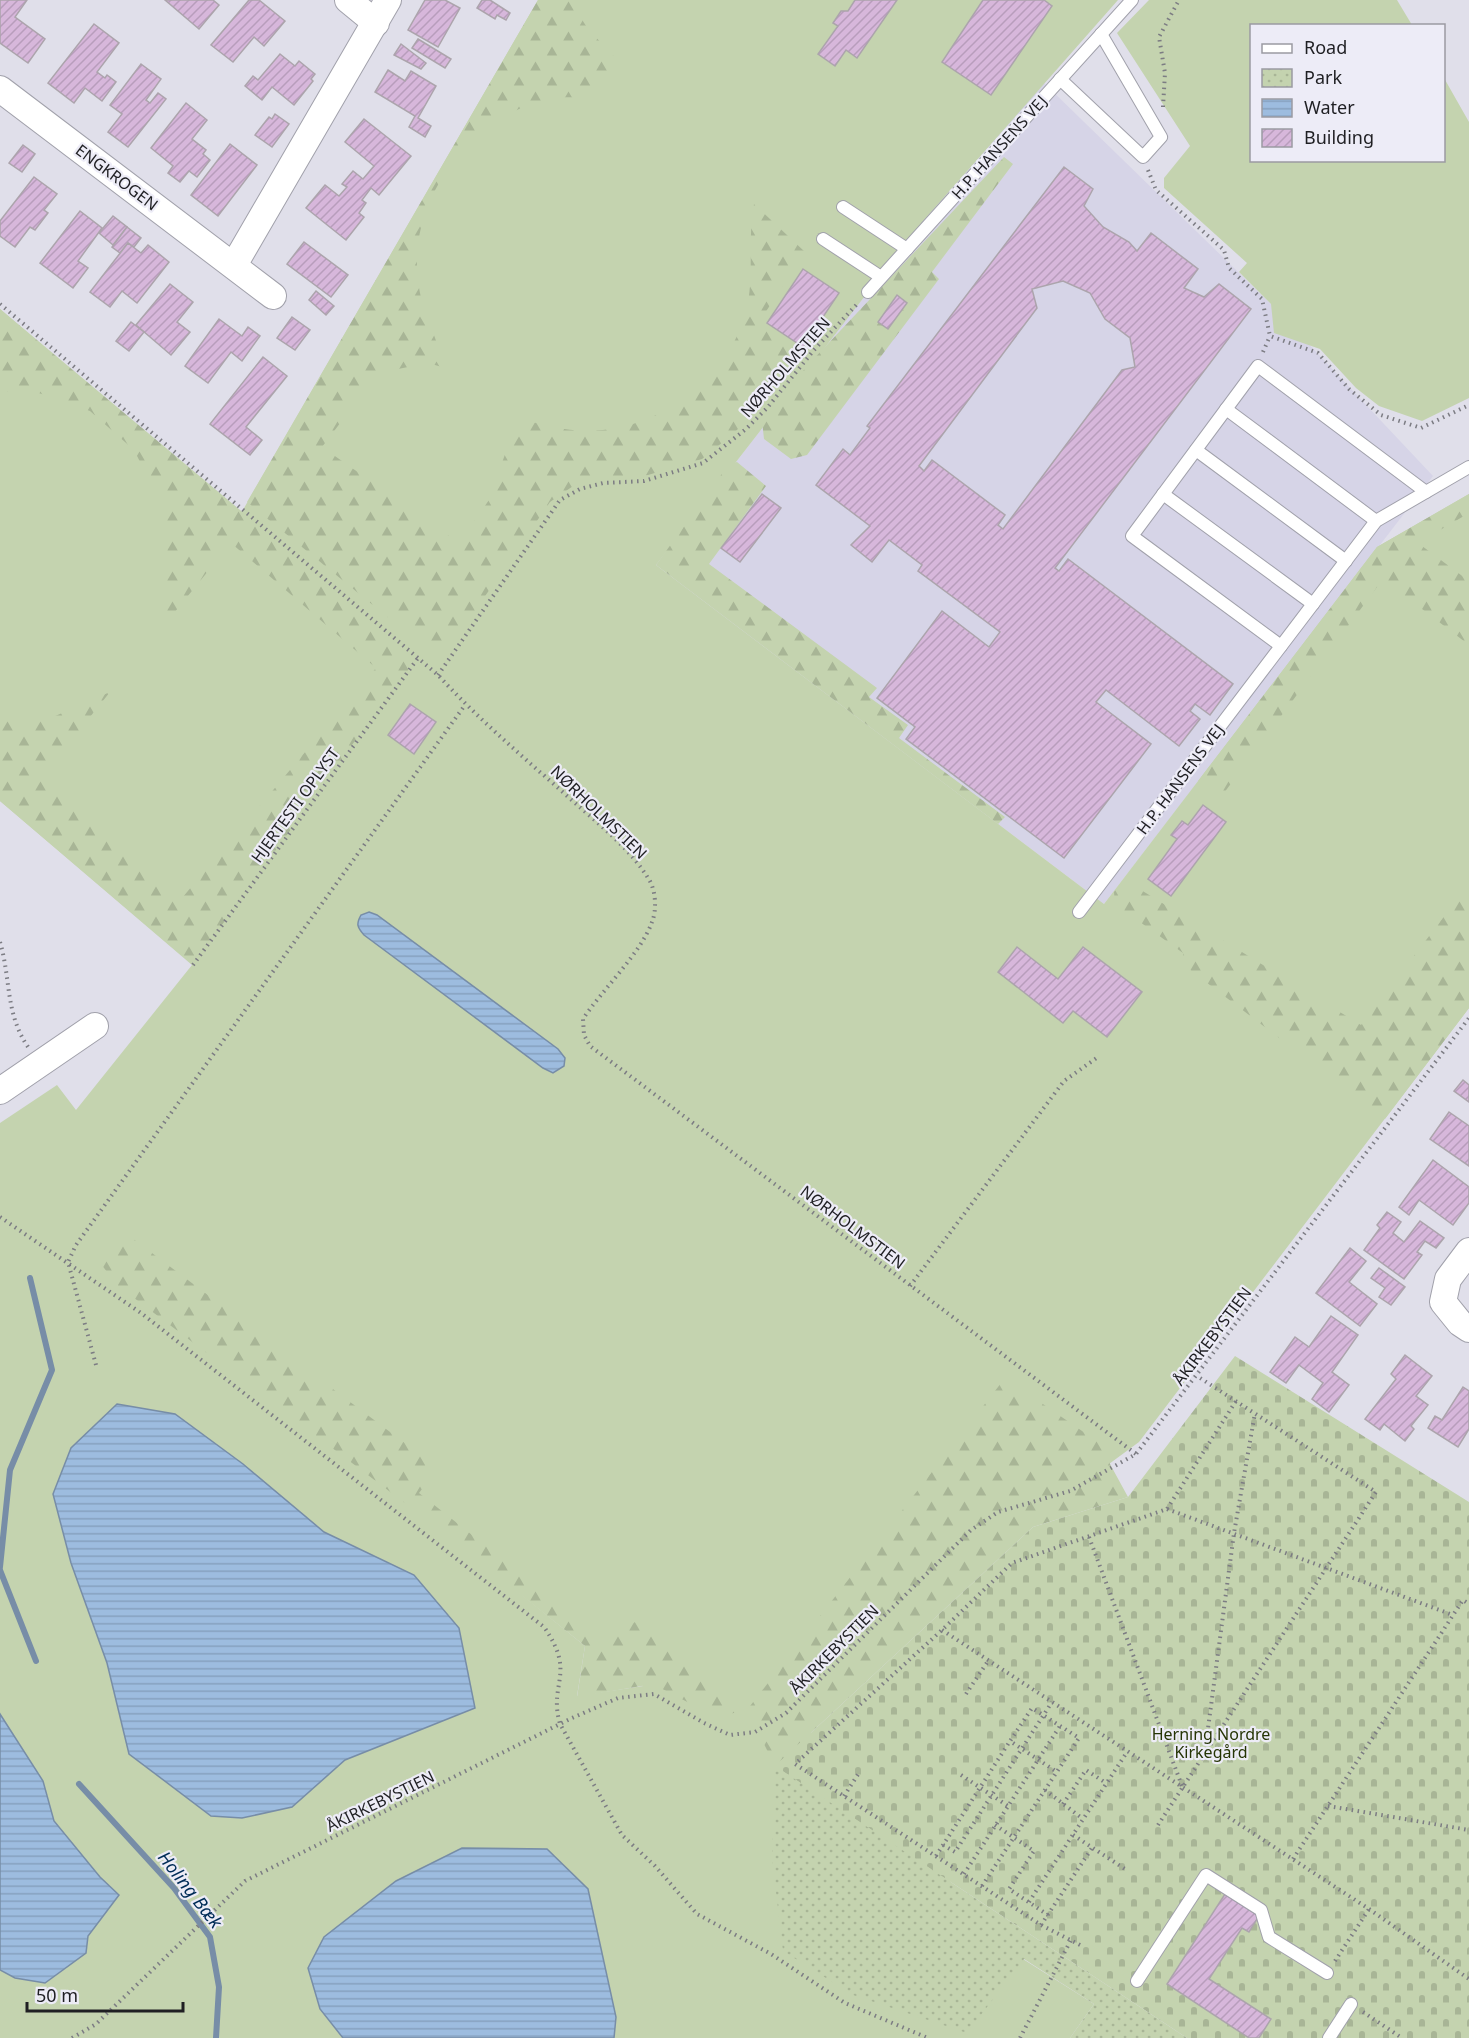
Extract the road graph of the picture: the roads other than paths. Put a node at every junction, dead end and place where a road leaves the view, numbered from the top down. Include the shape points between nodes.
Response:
1 (348, 0) edge
2 (388, 0) edge
3 (1128, 1) edge
4 (376, 23) junction
5 (1101, 34) junction
6 (1060, 79) junction
7 (0, 89) edge
8 (843, 207) dead end
9 (823, 238) dead end
10 (907, 249) junction
11 (234, 266) junction
12 (881, 277) junction
13 (868, 292) road end
14 (273, 296) dead end
15 (1226, 409) junction
16 (1196, 450) junction
17 (1469, 467) edge
18 (1426, 492) junction
19 (1163, 494) junction
20 (1376, 521) junction
21 (1346, 561) junction
22 (1313, 604) junction
23 (1281, 646) junction
24 (1080, 912) dead end
25 (95, 1026) dead end
26 (0, 1091) edge
27 (1469, 1251) edge
28 (1469, 1329) edge
29 (1327, 1973) road end
30 (1137, 1981) dead end
31 (1351, 2004) road end
32 (1329, 2038) edge

1 - 4 street
2 - 4 street
3 - 5 lane, H.P. HANSENS VEJ
4 - 11 street
5 - 6 lane, H.P. HANSENS VEJ
5 - 6 lane via 1161,137 1143,157
6 - 10 lane, H.P. HANSENS VEJ
7 - 11 street, ENGKROGEN
8 - 10 lane
9 - 12 lane
10 - 12 lane, H.P. HANSENS VEJ
11 - 14 street, ENGKROGEN
12 - 13 lane, H.P. HANSENS VEJ
15 - 16 lane
15 - 18 lane via 1258,366
15 - 20 lane
16 - 19 lane
16 - 21 lane
17 - 18 lane, H.P. HANSENS VEJ
18 - 20 lane, H.P. HANSENS VEJ
19 - 22 lane
19 - 23 lane via 1132,536
20 - 21 lane, H.P. HANSENS VEJ
21 - 22 lane, H.P. HANSENS VEJ
22 - 23 lane, H.P. HANSENS VEJ
23 - 24 lane, H.P. HANSENS VEJ
25 - 26 street
27 - 28 street via 1448,1279 1443,1302
29 - 30 lane via 1269,1937 1262,1910 1206,1875
31 - 32 lane

